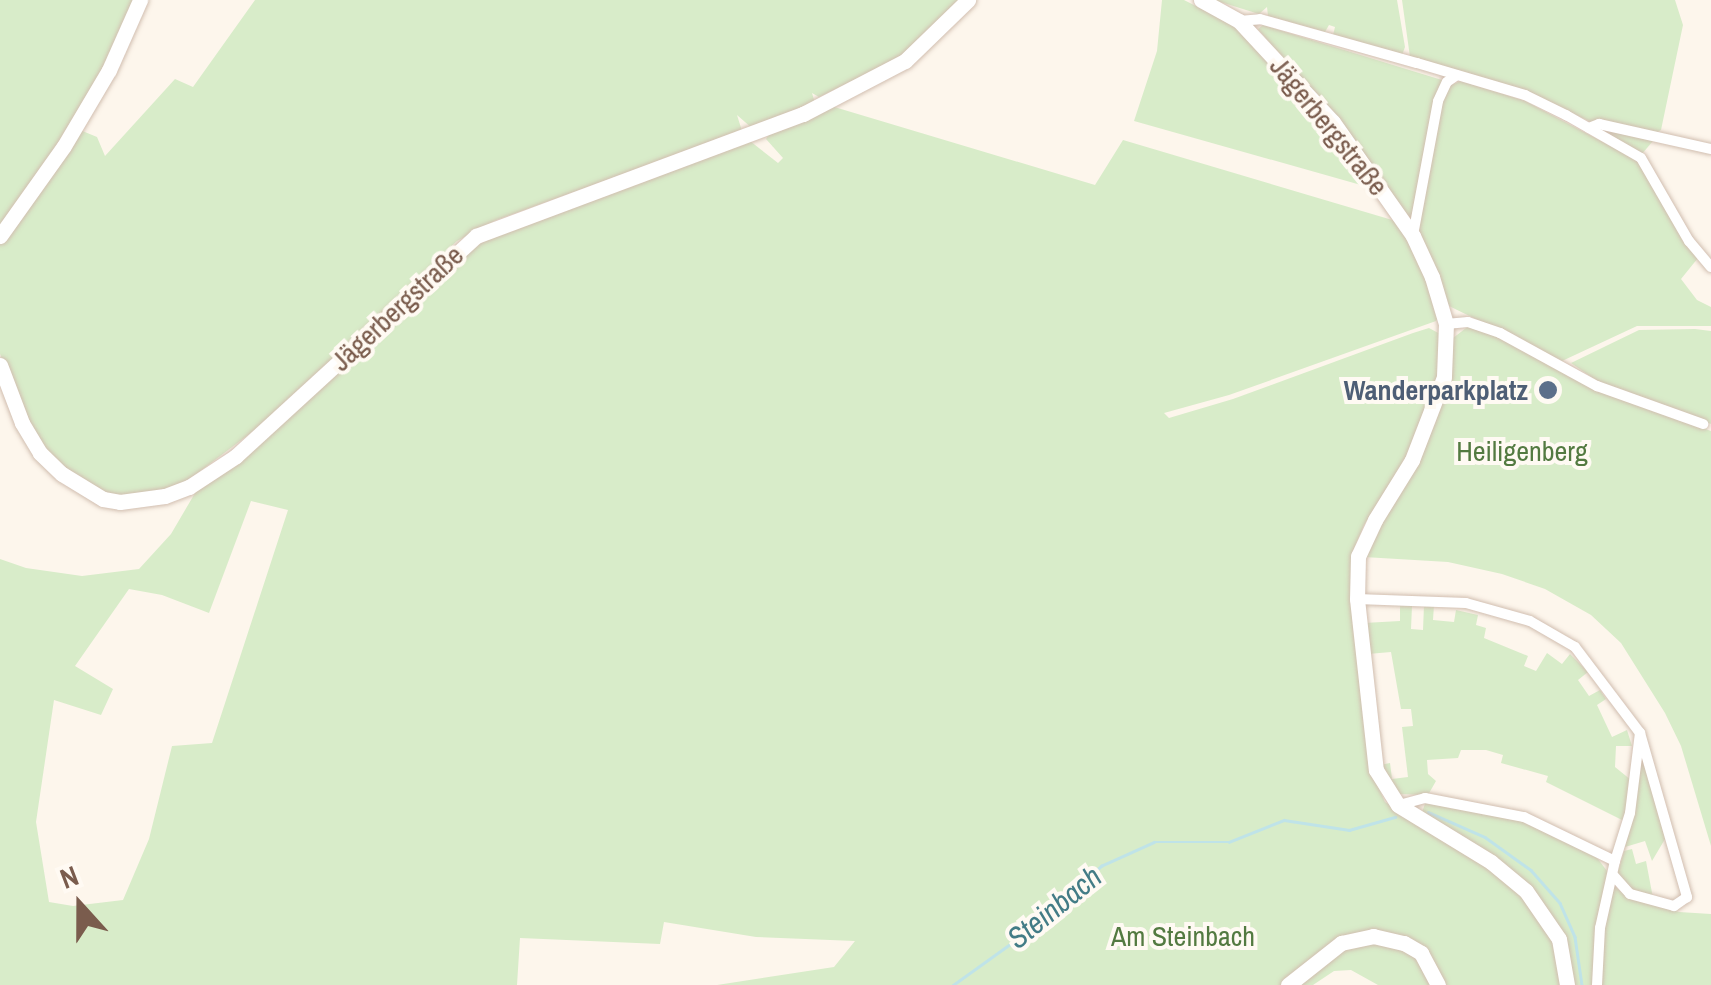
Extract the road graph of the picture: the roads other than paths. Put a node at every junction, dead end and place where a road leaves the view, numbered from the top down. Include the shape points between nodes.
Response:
1 (140, 0) edge
2 (968, 0) edge
3 (1201, 0) edge
4 (1239, 21) junction
5 (1457, 75) junction
6 (1589, 128) junction
7 (1711, 149) edge
8 (0, 236) edge
9 (1412, 236) junction
10 (1711, 267) edge
11 (1446, 324) junction
12 (0, 365) edge
13 (1703, 424) dead end
14 (1357, 599) junction
15 (1640, 733) junction
16 (1398, 805) junction
17 (1615, 861) junction
18 (1613, 875) junction
19 (1288, 985) edge
20 (1438, 985) edge
21 (1567, 985) edge
22 (1597, 985) edge

1 - 8 street via 73,132
2 - 12 street, Jägerbergstraße via 905,60 803,114 476,236 236,456 166,496 103,499 62,474 22,423
3 - 4 street, Jägerbergstraße
4 - 5 street, Jägerbergstraße via 1260,19
4 - 9 street, Jägerbergstraße via 1333,122
5 - 6 street, Jägerbergstraße via 1525,96
5 - 9 street, Jägerbergstraße via 1438,101
6 - 7 street via 1599,124
6 - 10 street, Jägerbergstraße via 1641,158
9 - 11 street, Jägerbergstraße
11 - 13 street via 1468,322 1500,333 1598,386
11 - 14 street, Jägerbergstraße via 1444,377 1431,420 1364,539
14 - 15 street via 1442,600 1530,620 1575,648
14 - 16 street, Jägerbergstraße via 1376,770
15 - 17 street via 1630,813
15 - 18 street via 1687,897 1674,906 1630,894
16 - 17 street via 1425,798 1524,818
16 - 21 street via 1526,891 1559,940
17 - 18 street
18 - 22 street via 1600,928
19 - 20 street via 1341,942 1373,936 1420,953

